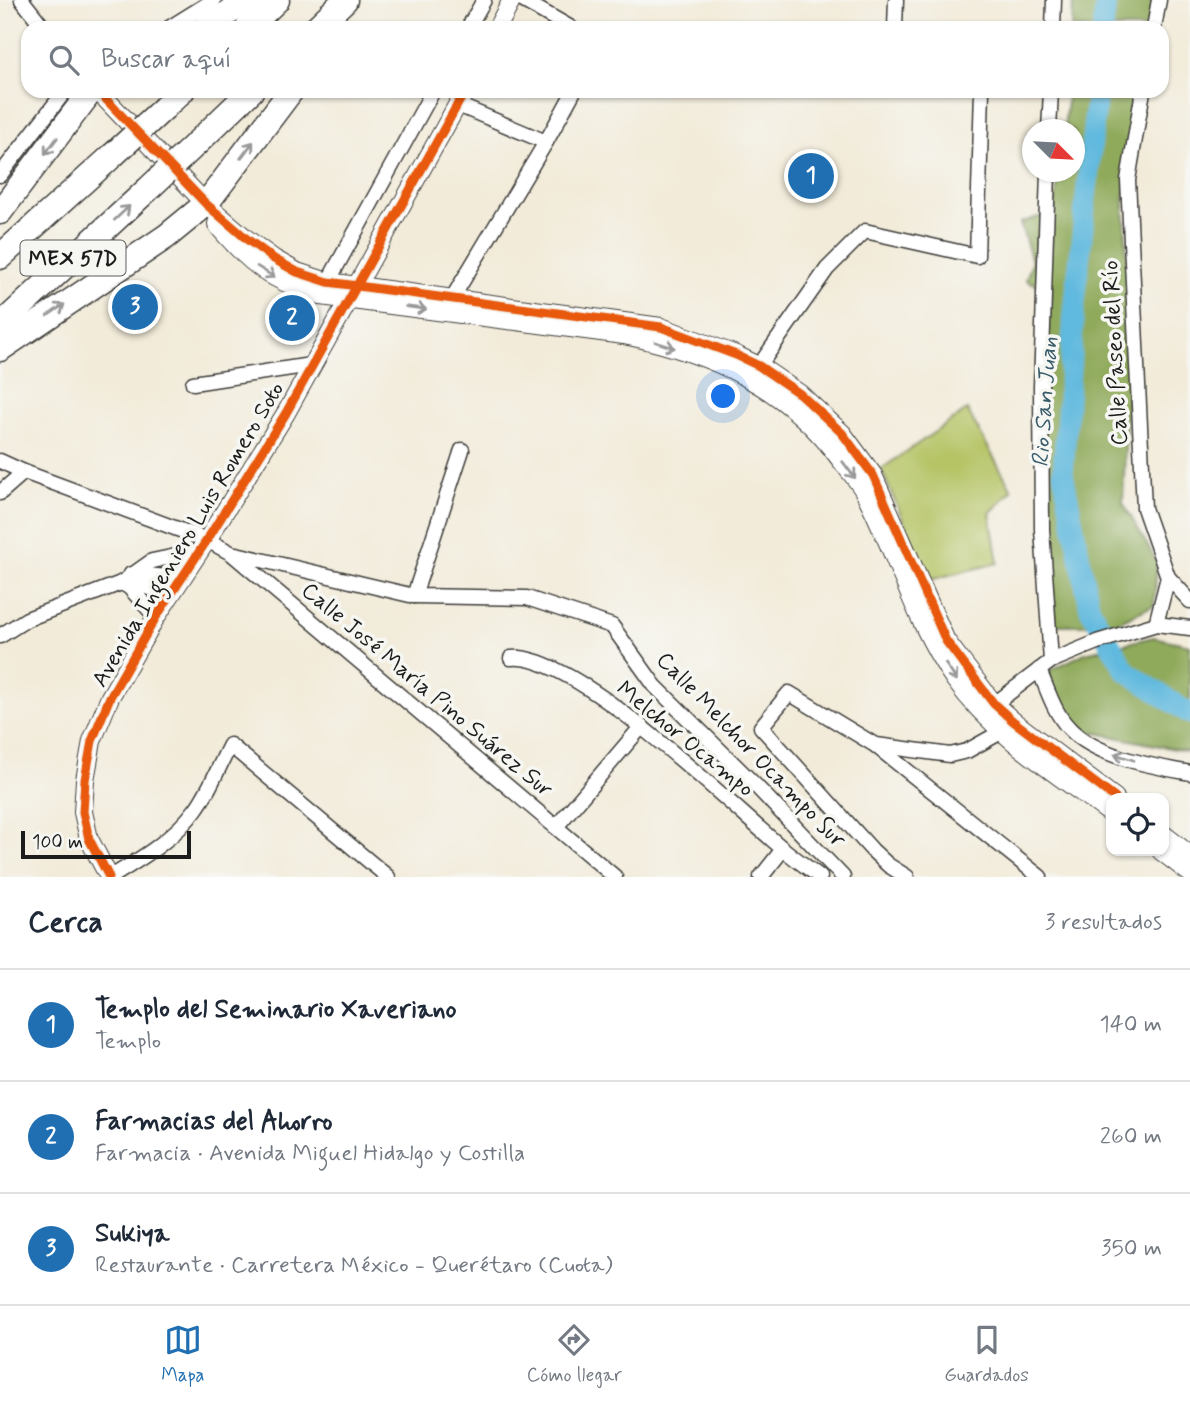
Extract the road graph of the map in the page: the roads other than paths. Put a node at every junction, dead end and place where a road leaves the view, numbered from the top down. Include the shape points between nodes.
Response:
1 (22, 0) edge
2 (214, 0) edge
3 (249, 0) edge
4 (277, 0) edge
5 (345, 0) edge
6 (356, 0) edge
7 (484, 0) edge
8 (512, 0) edge
9 (522, 0) edge
10 (896, 0) edge
11 (1054, 0) edge
12 (1159, 0) edge
13 (38, 21) edge
14 (180, 21) edge
15 (215, 21) edge
16 (255, 21) edge
17 (323, 21) edge
18 (341, 21) edge
19 (472, 21) edge
20 (501, 21) edge
21 (559, 21) edge
22 (895, 21) edge
23 (1053, 21) edge
24 (1155, 21) edge
25 (60, 98) edge
26 (86, 98) edge
27 (105, 98) edge
28 (175, 98) edge
29 (244, 98) edge
30 (286, 98) edge
31 (429, 98) edge
32 (462, 98) edge
33 (570, 98) edge
34 (982, 98) edge
35 (1051, 98) edge
36 (1142, 98) edge
37 (1050, 119) edge
38 (546, 142) junction
39 (0, 175) edge
40 (1048, 182) edge
41 (206, 204) junction
42 (0, 212) edge
43 (0, 257) edge
44 (324, 289) junction
45 (353, 291) junction
46 (453, 298) junction
47 (0, 326) edge
48 (0, 349) edge
49 (311, 365) junction
50 (759, 366) junction
51 (193, 383) dead end
52 (462, 450) dead end
53 (0, 461) edge
54 (24, 472) junction
55 (0, 493) edge
56 (204, 546) junction
57 (231, 553) junction
58 (182, 578) junction
59 (1168, 578) junction
60 (127, 581) junction
61 (172, 594) junction
62 (414, 596) junction
63 (1190, 601) edge
64 (156, 617) junction
65 (1149, 626) junction
66 (1190, 628) edge
67 (0, 636) edge
68 (511, 658) dead end
69 (1045, 666) junction
70 (988, 709) junction
71 (642, 726) junction
72 (1001, 732) junction
73 (875, 745) junction
74 (1190, 773) edge
75 (1108, 793) edge
76 (1106, 810) edge
77 (555, 827) junction
78 (1169, 842) edge
79 (783, 849) junction
80 (1168, 856) edge
81 (1188, 869) edge
82 (110, 877) edge
83 (388, 877) edge
84 (615, 877) edge
85 (761, 877) edge
86 (820, 877) edge
87 (844, 877) edge
88 (907, 877) edge
89 (1040, 877) edge

1 - 13 street
2 - 14 street
3 - 15 highway
4 - 16 highway
5 - 17 highway
6 - 18 highway
7 - 19 street
8 - 20 street
9 - 21 street
10 - 22 street
11 - 23 street
12 - 24 street
25 - 39 street
26 -> 42 highway
27 - 41 street
28 - 43 highway, MEX 57D, bridge
47 -> 29 highway, MEX 57D, bridge
41 -> 30 highway
31 - 44 street
32 - 38 street
32 - 45 street, Avenida Ingeniero Luis Romero Soto
33 - 38 street
34 - 50 street via 977,256 864,231 827,269
35 - 37 street
36 - 59 street, Calle Paseo del Río via 1128,180 1144,508
38 - 46 street
40 - 69 street via 1041,387
41 - 44 street via 274,259
48 -> 41 highway via 167,236
44 - 45 street
45 - 46 street
45 - 49 street, Avenida Ingeniero Luis Romero Soto
45 -> 70 street via 661,343 753,380 794,407 821,433 864,491 934,647 954,679
46 - 50 street via 662,327
49 - 51 street
49 - 56 street, Avenida Ingeniero Luis Romero Soto
50 - 70 street via 800,394 842,433 873,475 946,641
52 - 62 street
53 - 54 street, Calle José María Pino Suárez Sur
54 - 55 street
54 - 56 street, Calle José María Pino Suárez Sur
56 - 57 street, Calle José María Pino Suárez Sur
56 - 58 street, Avenida Ingeniero Luis Romero Soto
56 - 60 street via 152,561
57 - 62 street, Calle Melchor Ocampo Sur
57 - 77 street, Calle José María Pino Suárez Sur
58 - 60 street
58 - 61 street, Avenida Ingeniero Luis Romero Soto
59 - 63 street, Calle Paseo del Río
59 - 65 street
60 - 61 street
60 - 64 street
60 - 67 street via 27,619
61 - 64 street, Avenida Ingeniero Luis Romero Soto
62 - 87 street, Calle Melchor Ocampo Sur via 527,598 612,626 655,686
64 - 82 street, Avenida Ingeniero Luis Romero Soto via 110,697 92,741 85,780 83,812 89,839
65 - 66 street
65 - 69 street via 1097,642
68 - 71 street, Melchor Ocampo via 524,657 559,671
69 - 70 street
74 -> 69 street via 1120,757 1084,740 1068,728 1059,713
70 - 72 street
70 - 75 street via 1013,721
71 - 77 street
71 - 79 street, Melchor Ocampo
72 - 73 street via 950,755
72 - 76 street
73 - 88 street via 789,693 761,727 872,850
73 - 89 street
77 - 84 street, Calle José María Pino Suárez Sur
78 - 81 street
79 - 85 street
79 - 86 street, Melchor Ocampo
80 - 81 street
82 - 83 street via 175,834 197,808 230,745

